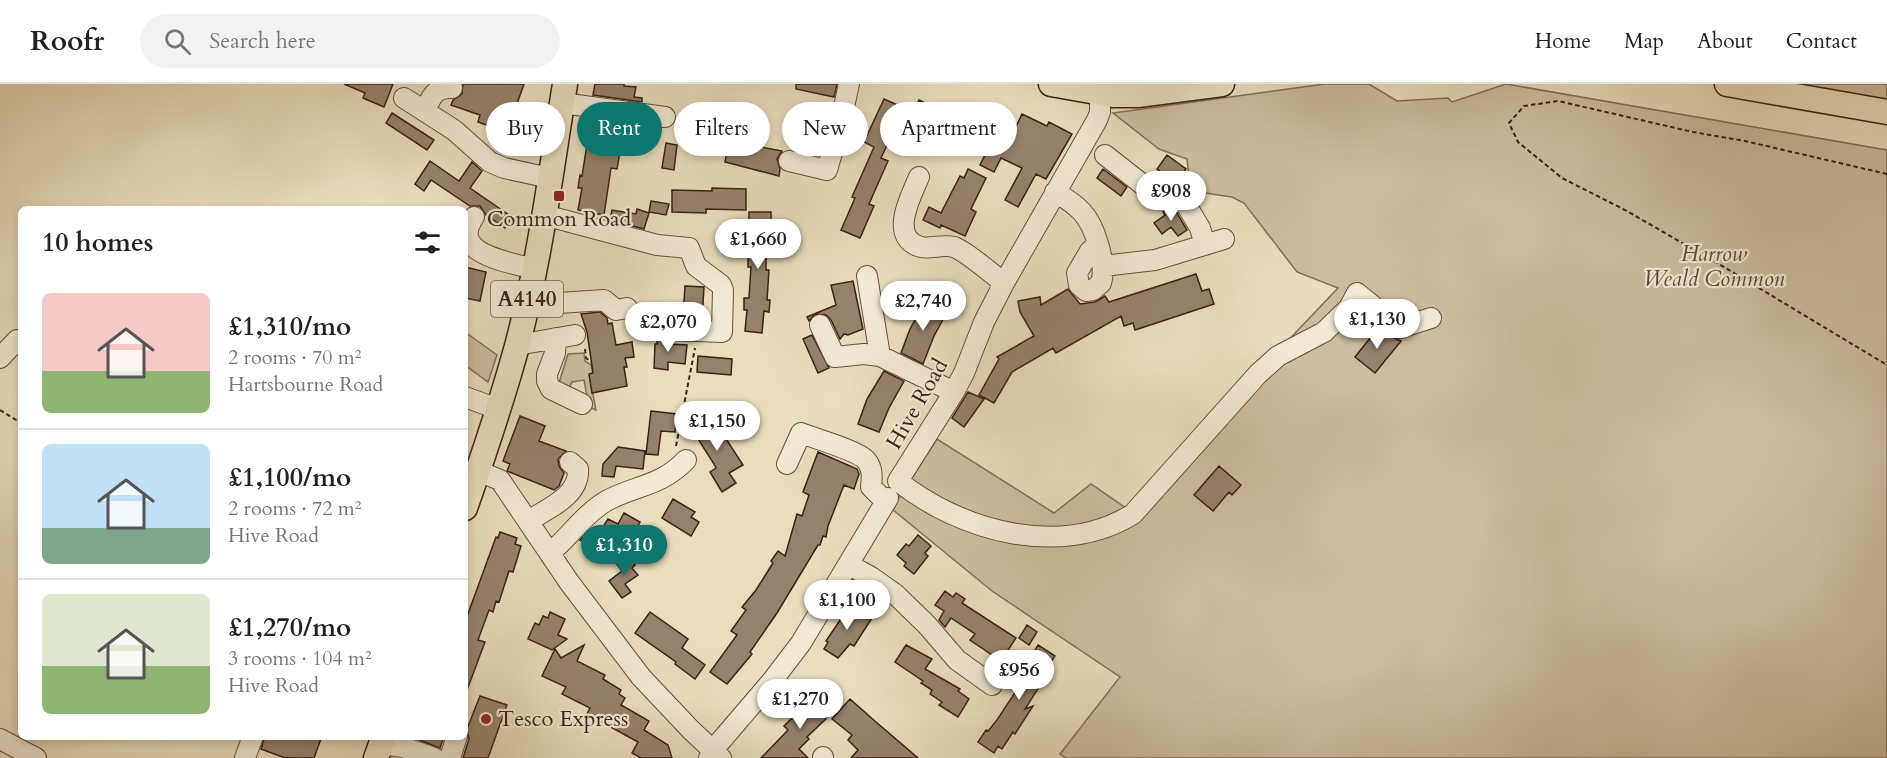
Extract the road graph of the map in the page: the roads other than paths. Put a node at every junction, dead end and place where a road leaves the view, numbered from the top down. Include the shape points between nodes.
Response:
1 (427, 84) edge
2 (849, 84) edge
3 (1050, 84) edge
4 (1222, 84) edge
5 (1727, 84) edge
6 (452, 88) dead end
7 (1138, 89) edge
8 (563, 93) edge
9 (1100, 93) junction
10 (414, 104) junction
11 (1887, 112) edge
12 (665, 117) dead end
13 (1106, 155) dead end
14 (789, 161) dead end
15 (550, 177) junction
16 (919, 177) dead end
17 (1055, 192) junction
18 (544, 215) junction
19 (474, 217) dead end
20 (468, 225) edge
21 (468, 238) edge
22 (1224, 239) dead end
23 (1097, 245) junction
24 (1205, 245) junction
25 (1103, 266) junction
26 (534, 269) junction
27 (867, 276) dead end
28 (1004, 282) junction
29 (527, 301) junction
30 (627, 308) dead end
31 (1431, 318) dead end
32 (820, 325) dead end
33 (672, 330) dead end
34 (17, 340) dead end
35 (517, 345) junction
36 (880, 356) junction
37 (0, 358) edge
38 (954, 392) junction
39 (468, 398) edge
40 (582, 404) dead end
41 (498, 410) junction
42 (570, 462) dead end
43 (787, 464) dead end
44 (681, 465) road end
45 (478, 471) junction
46 (891, 494) junction
47 (468, 499) edge
48 (528, 521) junction
49 (549, 553) junction
50 (849, 565) junction
51 (992, 685) dead end
52 (0, 739) edge
53 (252, 740) edge
54 (456, 740) edge
55 (379, 743) edge
56 (714, 755) edge
57 (36, 758) edge
58 (245, 758) edge
59 (434, 758) edge
60 (450, 758) edge

1 - 10 street
2 - 14 street via 827,170
3 - 9 main road
4 - 7 main road
5 - 11 main road
6 - 10 street
7 - 9 main road
8 - 12 street
8 - 15 main road, A4140
9 - 17 street, Hive Road via 1101,112
10 - 15 street via 454,130 490,162
13 - 24 street via 1156,195 1181,196 1196,218
15 - 18 main road, A4140
16 - 28 street via 904,216 903,227 910,240 923,248 953,247
17 - 23 street via 1084,213
17 - 28 street, Hive Road
18 - 26 main road, A4140
18 - 33 street via 657,245 689,248 696,266 723,290 722,332
19 - 20 street
21 - 26 street via 488,257
22 - 24 street
23 - 25 street
23 - 25 street via 1077,273 1082,289 1098,287
24 - 25 street via 1155,260
26 - 29 main road, A4140
27 - 36 street
28 - 38 street, Hive Road
29 - 30 street via 546,304 604,300 616,310
29 - 35 main road, A4140
31 - 46 street via 1400,328 1357,293 1349,308 1324,332 1278,356 1258,374 1133,514 1104,528 1051,537 994,530 922,498
32 - 36 street via 835,357
34 - 37 street
35 - 40 street via 566,337 555,353 547,381 551,389
35 - 41 main road, A4140
36 - 38 street
38 - 46 street, Hive Road
39 - 41 street
41 - 45 main road, A4140
42 - 48 street via 579,476 573,490
43 - 46 street via 801,433 860,455 870,467 871,487
44 - 49 street via 660,481 623,493 598,507
45 - 47 main road, A4140
45 - 48 street via 500,480
46 - 50 street, Hive Road
48 - 49 street
49 - 56 street via 641,677
50 - 51 street via 895,594 957,660
50 - 56 street, Hive Road via 801,643
52 - 57 street
53 - 58 street
54 - 60 street
55 - 59 street

